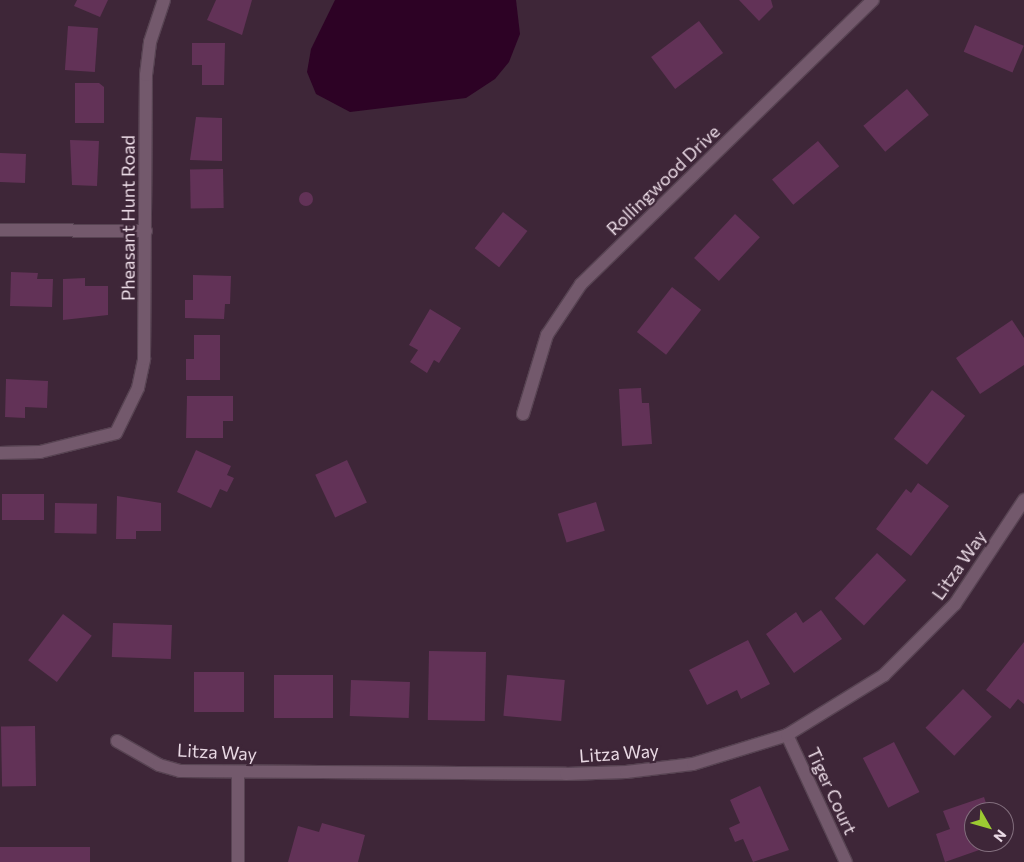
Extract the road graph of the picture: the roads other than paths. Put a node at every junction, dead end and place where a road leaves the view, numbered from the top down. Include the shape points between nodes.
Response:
1 (164, 0) edge
2 (873, 0) edge
3 (0, 230) edge
4 (146, 231) junction
5 (523, 414) dead end
6 (0, 453) edge
7 (1024, 500) edge
8 (787, 735) junction
9 (117, 742) dead end
10 (238, 772) junction
11 (238, 862) edge
12 (846, 862) edge

1 - 4 street, Pheasant Hunt Road via 150,42 146,75
2 - 5 street, Rollingwood Drive via 581,284 547,335
3 - 4 street
4 - 6 street, Pheasant Hunt Road via 144,359 138,388 116,433 40,452
7 - 8 street, Litza Way via 973,580 925,637 884,675
8 - 10 street, Litza Way via 693,764 626,772
8 - 12 street, Tiger Court
9 - 10 street, Litza Way via 159,765 180,771
10 - 11 street

